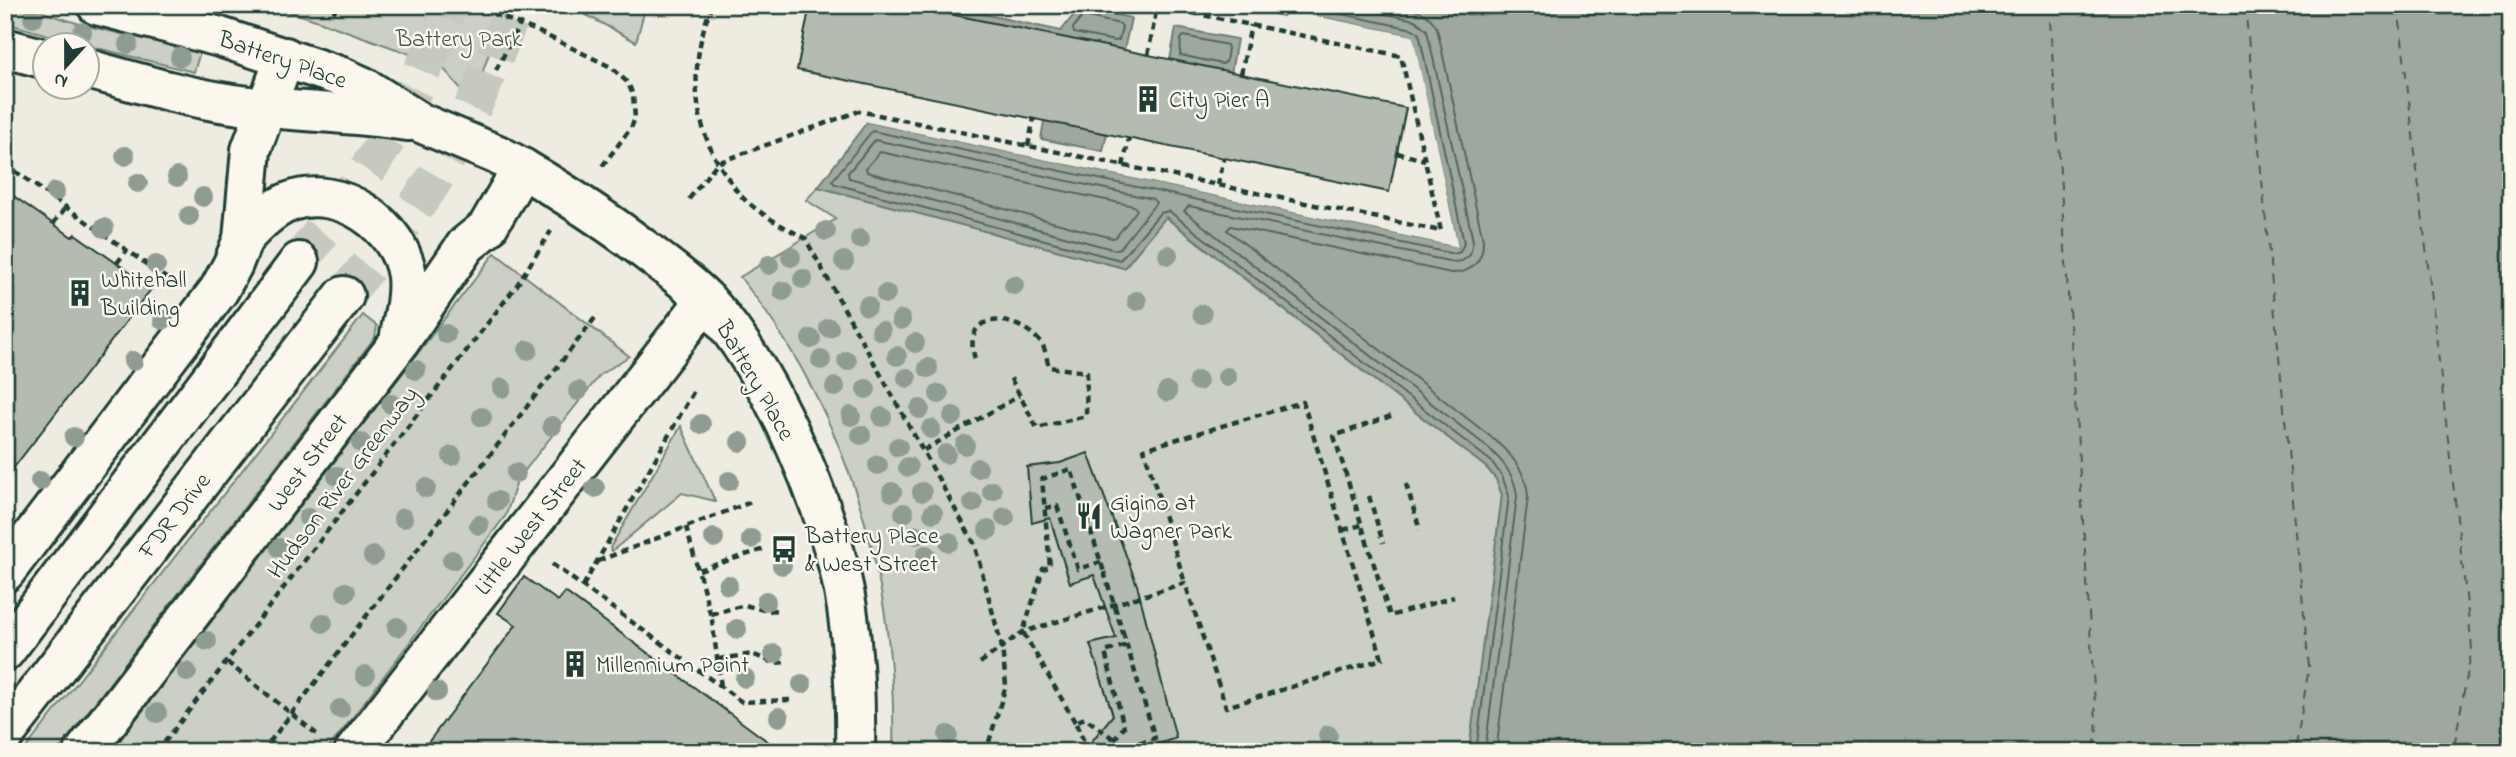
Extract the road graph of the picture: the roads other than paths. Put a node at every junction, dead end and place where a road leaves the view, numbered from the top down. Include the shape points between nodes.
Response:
1 (97, 5) edge
2 (5, 48) edge
3 (32, 55) edge
4 (285, 57) junction
5 (102, 73) edge
6 (266, 107) junction
7 (421, 122) junction
8 (522, 168) junction
9 (243, 239) junction
10 (299, 262) tunnel mouth
11 (344, 296) tunnel mouth
12 (705, 300) junction
13 (398, 344) junction
14 (5, 572) edge
15 (5, 651) edge
16 (5, 734) edge
17 (337, 744) edge
18 (85, 752) edge
19 (855, 752) edge

1 - 4 main road, Battery Place
2 - 3 main road
4 - 6 main road
4 - 7 main road, Battery Place via 364,87
5 - 6 main road, Battery Place via 203,99
6 - 7 main road, Battery Place
6 - 9 main road via 251,150
7 - 8 main road, Battery Place
8 - 12 main road, Battery Place via 576,199
8 - 13 main road, West Street via 487,228 466,245
9 - 13 main road via 271,213 308,197 346,203 363,211 393,240 404,268 407,297
9 - 14 main road via 219,290
10 - 15 main road
11 - 16 main road, FDR Drive
12 - 17 main road, Little West Street
12 - 19 main road, Battery Place via 727,326 773,400 824,519 847,607
13 - 18 main road, West Street

